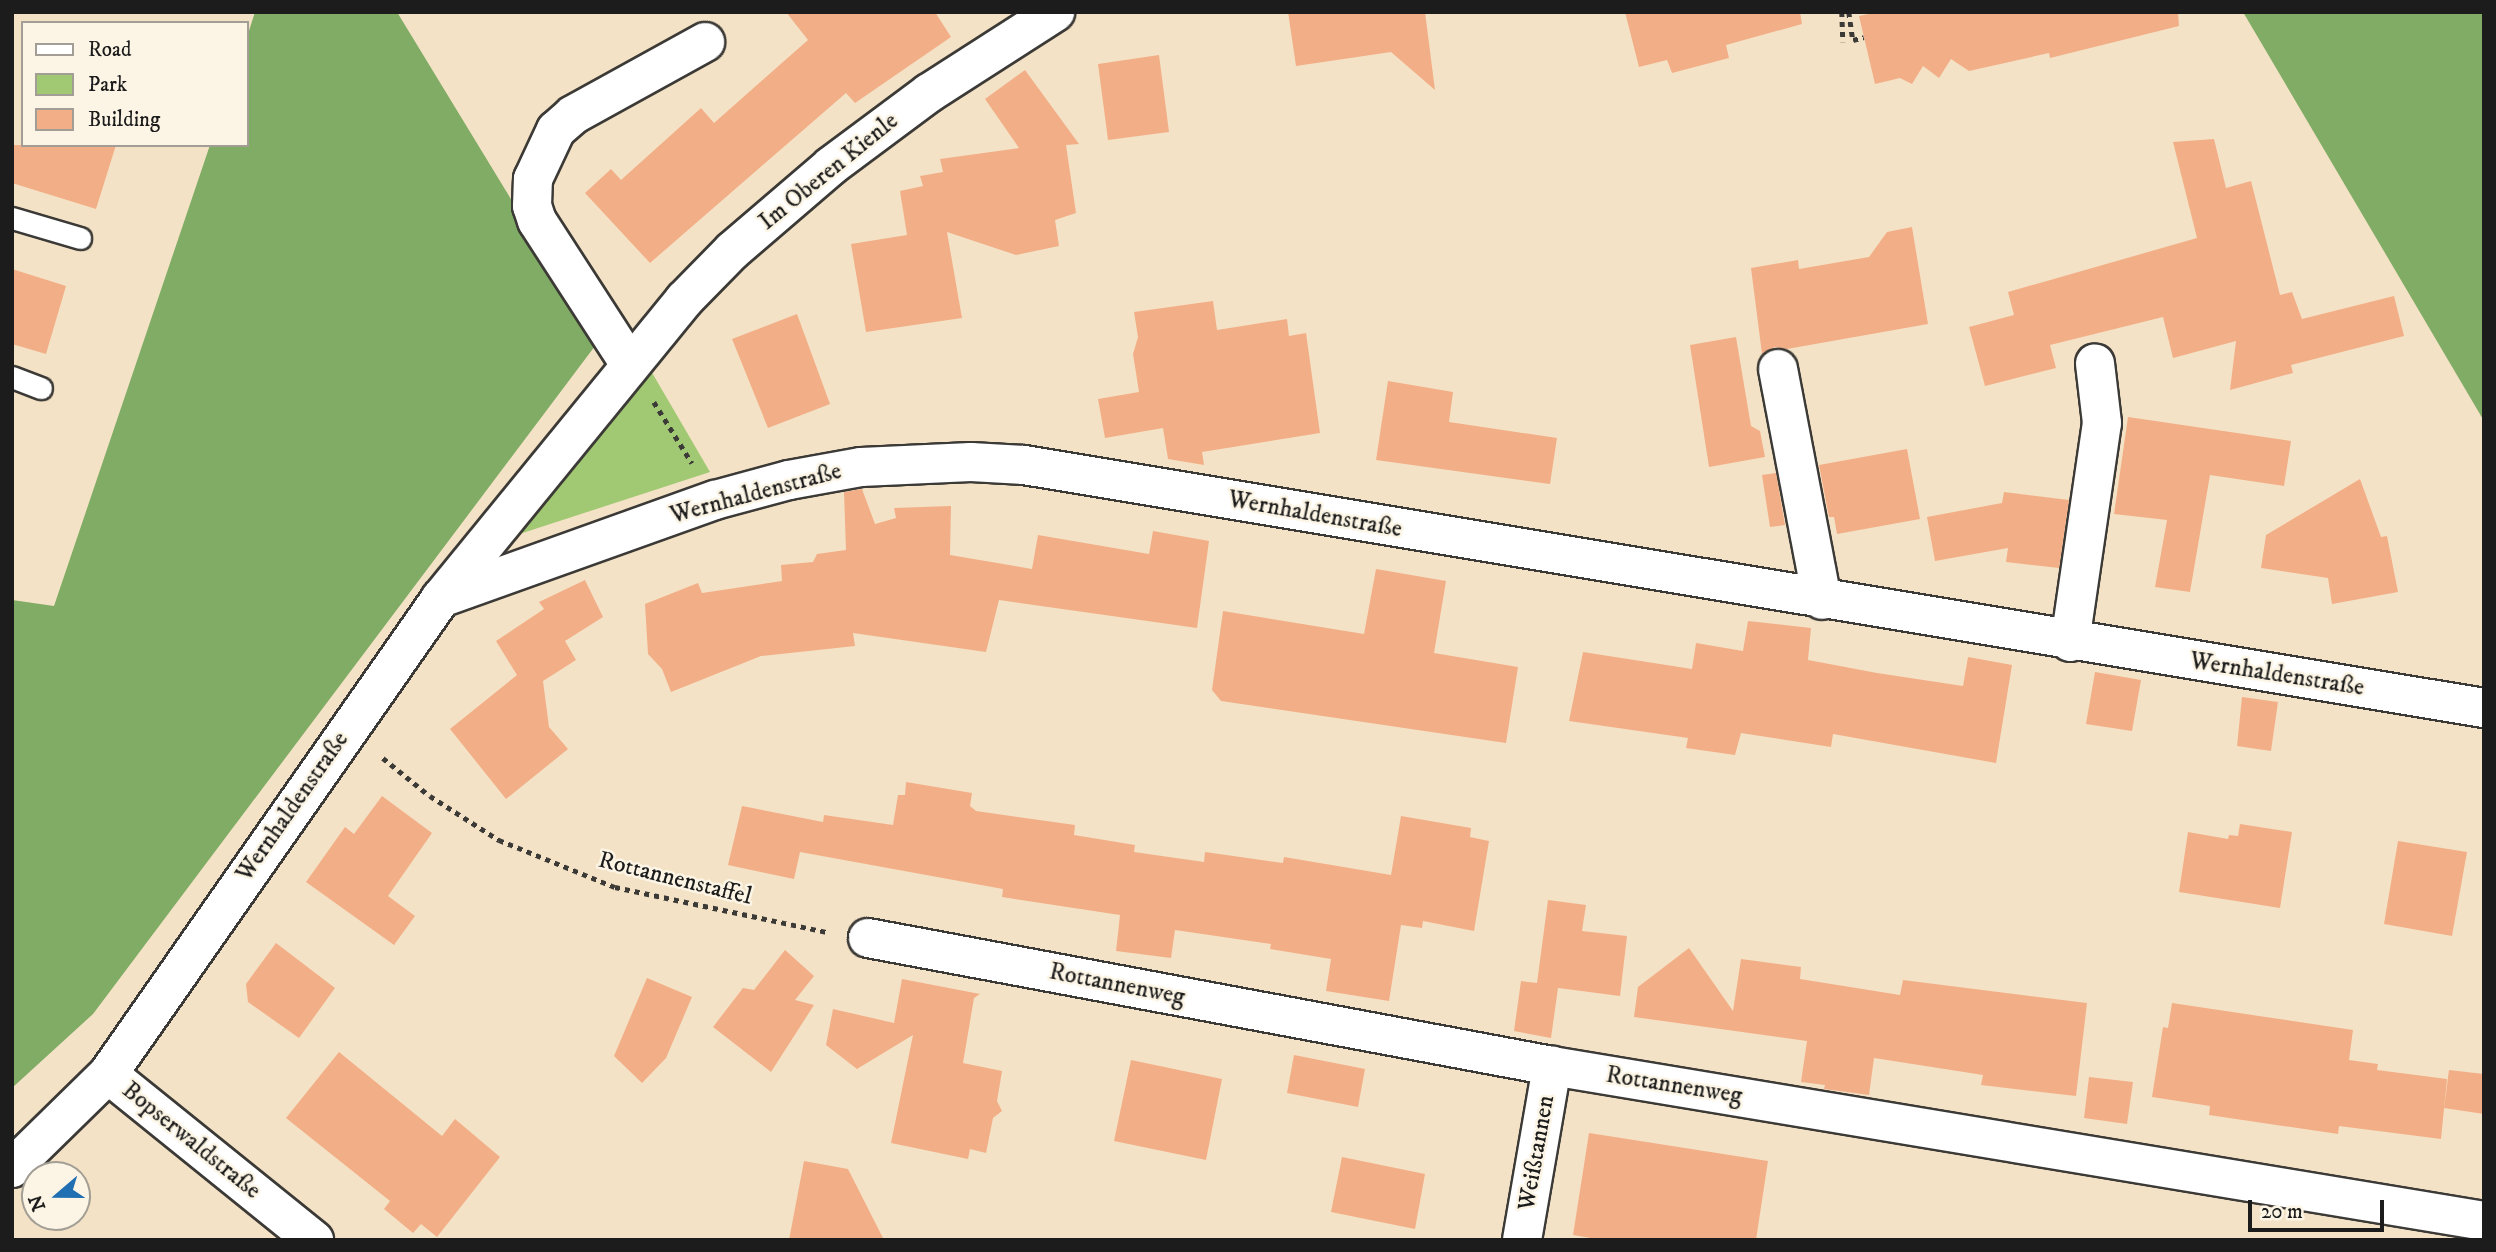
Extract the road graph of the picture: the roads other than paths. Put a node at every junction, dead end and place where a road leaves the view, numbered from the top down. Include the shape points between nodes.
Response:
1 (1055, 12) edge
2 (705, 42) dead end
3 (12, 218) edge
4 (80, 238) dead end
5 (629, 363) junction
6 (2095, 363) dead end
7 (1778, 369) dead end
8 (12, 377) edge
9 (41, 388) dead end
10 (441, 598) junction
11 (1822, 600) junction
12 (2070, 642) junction
13 (2484, 708) edge
14 (868, 938) road end
15 (1552, 1066) junction
16 (108, 1074) junction
17 (12, 1168) edge
18 (2484, 1221) edge
19 (314, 1240) edge
20 (1522, 1240) edge

1 - 5 street, Im Oberen Kienle via 929,93 813,182 732,251
2 - 5 street via 573,115 556,130 533,178 532,206 537,221
3 - 4 lane
5 - 10 street, Im Oberen Kienle
6 - 12 street via 2102,423
7 - 11 street
8 - 9 lane
10 - 11 street, Wernhaldenstraße via 715,500 862,467 971,461 1024,466
10 - 16 street, Wernhaldenstraße
11 - 12 street, Wernhaldenstraße
12 - 13 street, Wernhaldenstraße
14 - 15 street, Rottannenweg
15 - 18 street, Rottannenweg
15 - 20 street, Weißtannen
16 - 17 street, Bopserwaldstraße
16 - 19 street, Bopserwaldstraße

